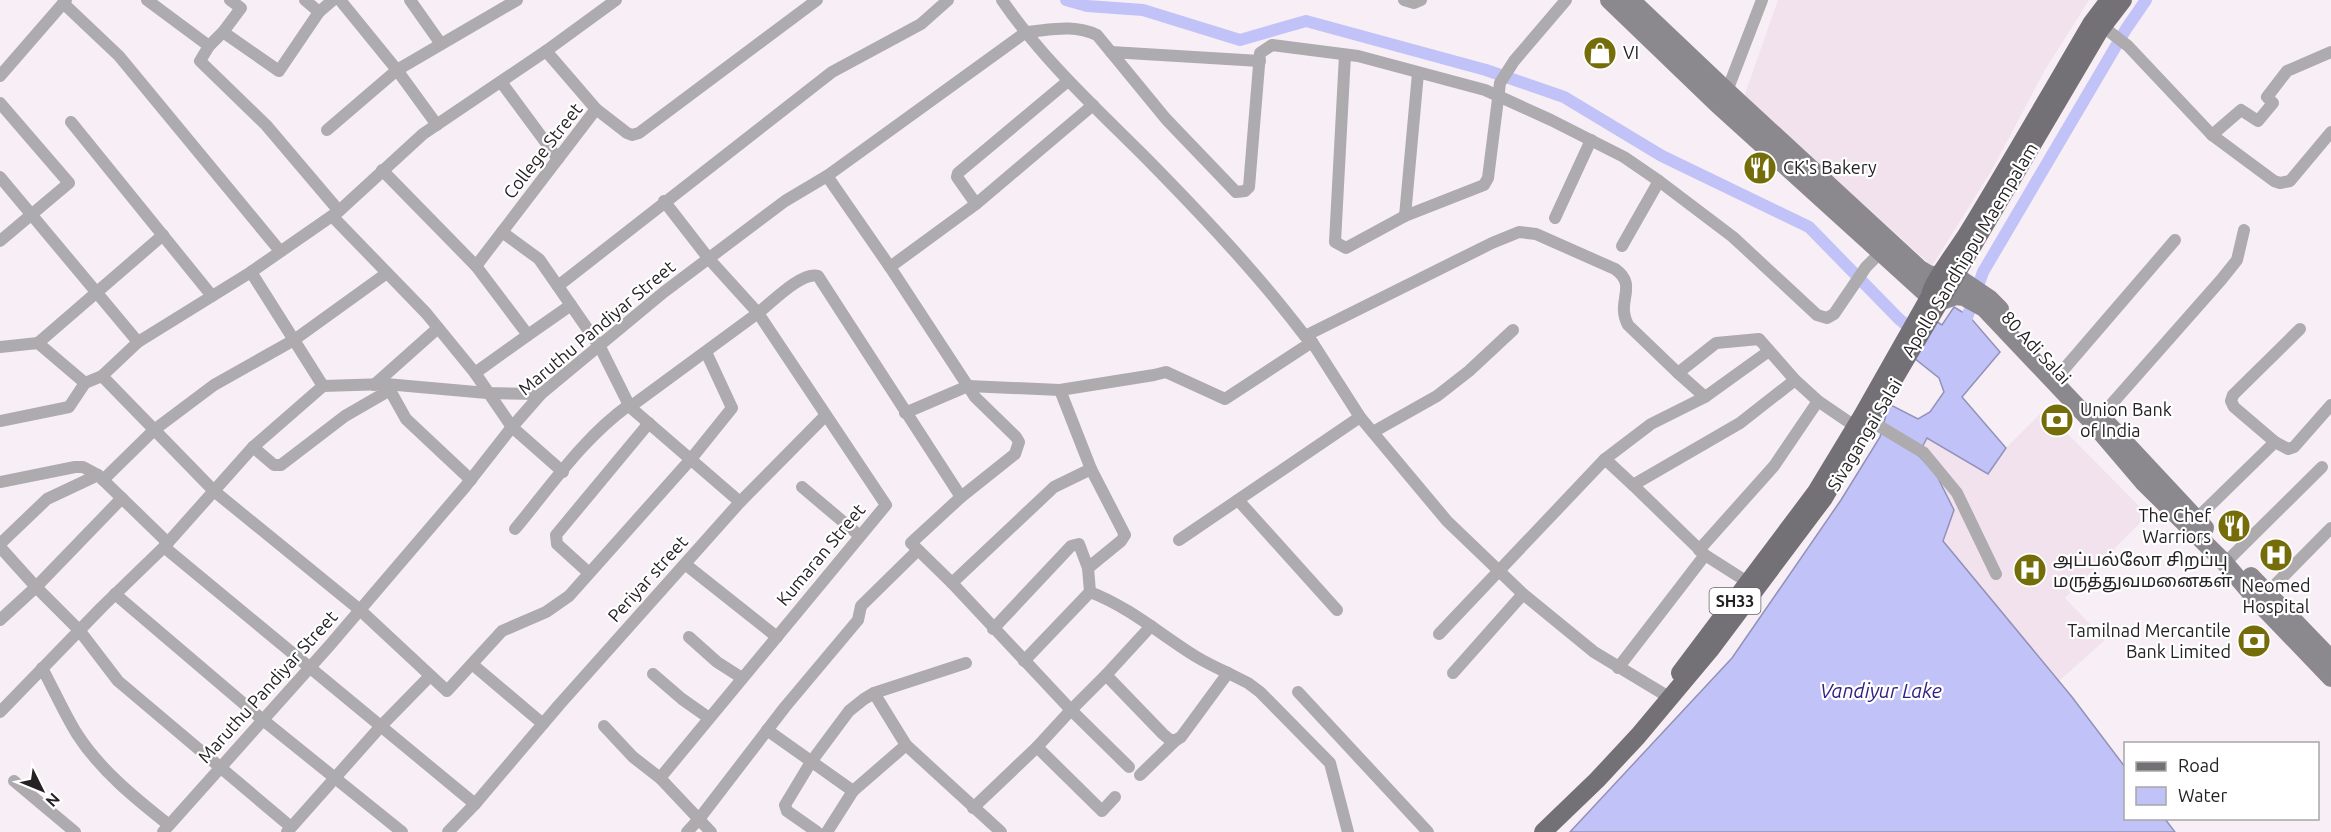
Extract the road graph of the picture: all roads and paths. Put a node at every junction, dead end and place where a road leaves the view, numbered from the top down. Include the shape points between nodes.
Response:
1 (147, 0) edge
2 (230, 0) edge
3 (305, 0) edge
4 (333, 0) edge
5 (340, 0) edge
6 (410, 0) edge
7 (517, 0) edge
8 (616, 0) edge
9 (817, 0) edge
10 (948, 0) edge
11 (1002, 0) edge
12 (1404, 0) edge
13 (1421, 0) edge
14 (1566, 0) edge
15 (1609, 0) edge
16 (1631, 0) edge
17 (1762, 0) edge
18 (2109, 0) edge
19 (2114, 0) edge
20 (2123, 0) edge
21 (2128, 0) edge
22 (65, 2) edge
23 (319, 12) junction
24 (223, 32) junction
25 (1026, 32) junction
26 (2109, 32) junction
27 (441, 44) junction
28 (209, 46) junction
29 (546, 51) junction
30 (1111, 52) junction
31 (2331, 52) edge
32 (1345, 55) junction
33 (1260, 61) junction
34 (397, 70) junction
35 (1418, 73) junction
36 (0, 76) edge
37 (1068, 81) junction
38 (501, 82) junction
39 (1499, 89) junction
40 (1722, 97) junction
41 (0, 103) edge
42 (1093, 105) junction
43 (596, 109) junction
44 (71, 122) dead end
45 (437, 124) junction
46 (327, 130) dead end
47 (2331, 132) edge
48 (2212, 135) junction
49 (1591, 140) junction
50 (558, 159) junction
51 (382, 170) junction
52 (826, 176) junction
53 (0, 177) edge
54 (1659, 181) junction
55 (664, 201) junction
56 (976, 204) junction
57 (336, 214) junction
58 (32, 215) junction
59 (1405, 216) junction
60 (1555, 218) dead end
61 (2244, 230) dead end
62 (502, 232) junction
63 (163, 235) junction
64 (2175, 240) dead end
65 (0, 241) edge
66 (1622, 246) dead end
67 (280, 251) junction
68 (1881, 252) junction
69 (709, 259) junction
70 (476, 266) junction
71 (890, 267) junction
72 (251, 272) junction
73 (387, 273) junction
74 (1941, 276) junction
75 (558, 286) junction
76 (1965, 287) junction
77 (97, 293) junction
78 (212, 296) junction
79 (571, 305) junction
80 (1931, 308) junction
81 (758, 313) junction
82 (438, 328) junction
83 (2300, 328) dead end
84 (1513, 330) dead end
85 (528, 335) junction
86 (294, 339) junction
87 (1308, 339) junction
88 (138, 342) junction
89 (38, 343) junction
90 (0, 347) edge
91 (600, 347) junction
92 (1769, 351) junction
93 (706, 352) junction
94 (475, 373) junction
95 (1678, 373) junction
96 (102, 376) junction
97 (2056, 378) junction
98 (1795, 380) junction
99 (85, 383) junction
100 (968, 386) junction
101 (323, 387) junction
102 (383, 387) junction
103 (1060, 390) junction
104 (487, 393) junction
105 (541, 394) junction
106 (1705, 397) junction
107 (1818, 400) junction
108 (2331, 405) edge
109 (630, 406) junction
110 (905, 413) junction
111 (825, 416) junction
112 (1360, 417) junction
113 (2096, 419) junction
114 (0, 421) edge
115 (1864, 422) junction
116 (649, 423) junction
117 (512, 427) junction
118 (154, 430) junction
119 (1373, 432) junction
120 (2275, 442) junction
121 (253, 447) junction
122 (691, 459) junction
123 (1605, 459) junction
124 (2322, 467) dead end
125 (1091, 469) junction
126 (563, 472) junction
127 (100, 478) junction
128 (471, 480) junction
129 (0, 482) edge
130 (1633, 485) junction
131 (802, 487) dead end
132 (214, 491) junction
133 (961, 497) junction
134 (122, 498) junction
135 (1238, 500) junction
136 (740, 502) junction
137 (2192, 523) junction
138 (2331, 528) edge
139 (515, 529) dead end
140 (860, 536) junction
141 (1179, 540) dead end
142 (166, 545) junction
143 (0, 546) edge
144 (918, 550) junction
145 (1702, 552) junction
146 (2228, 560) junction
147 (685, 564) junction
148 (1088, 568) junction
149 (1499, 571) junction
150 (589, 573) junction
151 (1996, 574) dead end
152 (952, 583) junction
153 (1749, 583) junction
154 (36, 587) junction
155 (1090, 592) junction
156 (115, 594) junction
157 (1523, 594) junction
158 (2263, 598) junction
159 (360, 610) junction
160 (1337, 610) dead end
161 (0, 620) edge
162 (1151, 626) junction
163 (993, 628) junction
164 (79, 630) junction
165 (1439, 634) dead end
166 (689, 637) dead end
167 (777, 637) junction
168 (2331, 659) edge
169 (1024, 661) junction
170 (966, 663) dead end
171 (472, 664) junction
172 (310, 667) junction
173 (42, 668) junction
174 (1618, 668) junction
175 (1228, 673) junction
176 (1453, 673) dead end
177 (653, 674) dead end
178 (1106, 675) junction
179 (430, 676) junction
180 (742, 678) junction
181 (2331, 678) edge
182 (1298, 692) dead end
183 (873, 693) junction
184 (1668, 696) junction
185 (1071, 710) junction
186 (0, 712) edge
187 (709, 718) junction
188 (263, 720) junction
189 (543, 724) junction
190 (381, 726) junction
191 (604, 726) dead end
192 (767, 730) junction
193 (1176, 741) junction
194 (906, 745) junction
195 (1037, 747) junction
196 (811, 762) junction
197 (1129, 767) dead end
198 (220, 768) junction
199 (1140, 775) dead end
200 (336, 778) junction
201 (660, 778) junction
202 (14, 781) dead end
203 (853, 791) junction
204 (1115, 796) dead end
205 (475, 804) junction
206 (973, 808) junction
207 (699, 819) junction
208 (166, 829) edge
209 (289, 830) edge
210 (396, 830) edge
211 (75, 832) edge
212 (448, 832) edge
213 (687, 832) edge
214 (711, 832) edge
215 (817, 832) edge
216 (828, 832) edge
217 (1000, 832) edge
218 (1348, 832) edge
219 (1428, 832) edge
220 (1541, 832) edge

1 - 28 street
2 - 24 street via 241,8
3 - 23 street
4 - 23 street
5 - 34 street
6 - 27 street
7 - 27 street
8 - 29 street
9 - 43 street, College Street via 639,133 627,133
10 - 55 street via 921,24 832,72
11 - 25 street
12 - 13 street
14 - 39 street via 1514,61
15 - 40 main road
16 - 40 main road
17 - 40 street
18 - 74 main road, Sivagangai Salai
19 - 220 main road, Apollo Sandhippu Maempalam, bridge via 2082,47 1820,494 1706,646 1634,734
20 - 220 main road, Apollo Sandhippu Maempalam, bridge via 2100,30 1824,498 1710,650 1638,736
21 - 26 main road, Sivagangai Salai
22 - 36 street
22 - 67 street via 119,56
23 - 24 street via 279,71
24 - 28 street
25 - 30 street via 1083,29 1097,35
25 - 37 street
25 - 52 street, Maruthu Pandiyar Street
26 - 48 street via 2128,46
26 - 76 main road, Sivagangai Salai
27 - 34 street
28 - 57 street via 200,61 266,125
29 - 38 street
29 - 43 street
30 - 33 street
30 - 33 street via 1166,119 1236,192 1249,187
31 - 48 street via 2287,71 2267,97 2273,104 2258,121 2241,110
32 - 33 street via 1272,45 1260,53
32 - 35 street
32 - 59 street via 1335,242 1346,248
34 - 45 street
34 - 46 street
35 - 39 street
35 - 59 street
37 - 42 street
37 - 56 street via 958,174
38 - 45 street
38 - 50 street
39 - 49 street
39 - 59 street via 1484,185
40 - 68 main road
40 - 74 main road via 1920,268
41 - 58 street via 69,183
42 - 56 street
42 - 87 street via 1269,289
43 - 50 street, College Street
44 - 63 street
45 - 51 street
47 - 48 street via 2285,183 2274,181
49 - 54 street
49 - 60 street
50 - 62 street, College Street
51 - 57 street
51 - 70 street
52 - 69 street, Maruthu Pandiyar Street via 785,201
52 - 71 street
53 - 58 street
54 - 66 street
54 - 68 street via 1733,237 1817,315 1827,318 1834,314
55 - 69 street
55 - 75 street
56 - 71 street
57 - 67 street
57 - 73 street
58 - 65 street
58 - 77 street
61 - 113 street via 2237,260
62 - 70 street, College Street
62 - 75 street via 539,259
63 - 77 street
63 - 78 street
64 - 97 street
67 - 72 street
68 - 80 main road
69 - 81 street
69 - 91 street, Maruthu Pandiyar Street
70 - 85 street
71 - 100 street
72 - 78 street
72 - 86 street
73 - 82 street
73 - 86 street
74 - 76 main road, 80 Adi Salai via 1953,274
74 - 80 main road, Sivagangai Salai via 1932,285
75 - 79 street
76 - 80 main road, Sivagangai Salai
76 - 97 main road, 80 Adi Salai via 1987,303
77 - 88 street
77 - 89 street
78 - 88 street
79 - 85 street
79 - 91 street
80 - 115 main road, Sivagangai Salai / SH33
81 - 93 street
81 - 110 street via 803,277 818,276
81 - 111 street, Kumaran Street
82 - 94 street
82 - 102 street
83 - 120 street via 2231,401
84 - 119 street via 1437,396
85 - 94 street
86 - 101 street
86 - 118 street via 214,385
87 - 95 street via 1519,232 1536,234 1624,276 1627,285 1623,315 1628,325
87 - 103 street via 1233,397 1225,399 1166,372
87 - 112 street
88 - 96 street
89 - 90 street
89 - 99 street
91 - 105 street, Maruthu Pandiyar Street
91 - 109 street
92 - 95 street via 1759,339 1716,343
92 - 98 street
92 - 106 street
93 - 109 street
93 - 122 street via 732,408
94 - 104 street
95 - 106 street
96 - 99 street
96 - 118 street
97 - 113 main road, 80 Adi Salai
98 - 107 street
98 - 130 street via 1740,423
99 - 114 street via 69,406
100 - 103 street
100 - 110 street
100 - 133 street via 1016,437 1018,447
101 - 102 street
101 - 121 street
102 - 104 street
102 - 121 street via 281,465 274,465
102 - 128 street via 406,419
103 - 125 street
104 - 105 street
104 - 117 street
105 - 117 street, Maruthu Pandiyar Street
106 - 123 street via 1651,424
107 - 115 street
107 - 145 street via 1774,466
108 - 120 street via 2294,447 2288,449
109 - 116 street
109 - 126 street via 610,418
110 - 133 street
111 - 136 street
111 - 140 street, Kumaran Street via 886,505
112 - 119 street
112 - 135 street
113 - 137 main road, 80 Adi Salai via 2143,482
115 - 151 street via 1924,453 1957,493
115 - 153 main road, Sivagangai Salai / SH33
115 - 184 main road, Sivagangai Salai / SH33 via 1827,500
116 - 122 street
116 - 150 street via 556,535 557,544
117 - 126 street
117 - 128 street, Maruthu Pandiyar Street
118 - 127 street
118 - 132 street
119 - 149 street via 1448,521
120 - 137 street
121 - 132 street
122 - 136 street
122 - 150 street
123 - 130 street
123 - 149 street
124 - 146 street
125 - 148 street via 1125,535
125 - 152 street via 1054,487
126 - 139 street
127 - 129 street via 75,466
127 - 134 street
127 - 143 street via 47,499
128 - 159 street, Maruthu Pandiyar Street
130 - 145 street
131 - 140 street
132 - 142 street
132 - 159 street
133 - 144 street via 911,543
134 - 142 street
134 - 154 street
135 - 141 street
135 - 160 street
136 - 147 street, Periyar street
137 - 146 main road, 80 Adi Salai
138 - 158 street
140 - 167 street, Kumaran Street
142 - 156 street
142 - 172 street
143 - 154 street
144 - 152 street
144 - 192 street via 861,606 858,620
145 - 153 street
145 - 174 street
146 - 158 main road, 80 Adi Salai
147 - 167 street
147 - 189 street, Periyar street
148 - 155 street
148 - 163 street via 1082,547 1075,544
149 - 157 street
149 - 165 street
150 - 171 street via 569,596 546,612 502,631
152 - 163 street
153 - 184 main road, Sivagangai Salai / SH33
154 - 161 street
154 - 164 street
155 - 162 street
155 - 169 street
156 - 164 street
156 - 188 street
157 - 174 street
157 - 176 street
158 - 168 main road, 80 Adi Salai
158 - 181 main road, 80 Adi Salai
159 - 172 street, Maruthu Pandiyar Street
159 - 179 street
162 - 175 street via 1196,657
162 - 178 street
163 - 169 street
164 - 173 street
164 - 198 street via 118,681
166 - 180 street
167 - 180 street, Kumaran Street
169 - 185 street
170 - 183 street
171 - 179 street via 447,691
171 - 189 street
172 - 188 street, Maruthu Pandiyar Street
172 - 190 street
173 - 186 street
173 - 208 street via 78,735
174 - 184 street
175 - 193 street
175 - 218 street via 1260,693 1330,763
177 - 187 street
178 - 185 street
178 - 193 street via 1163,734
179 - 190 street
180 - 187 street, Kumaran Street
182 - 219 street
183 - 194 street
183 - 196 street via 849,711
184 - 220 main road, Sivagangai Salai / SH33
185 - 195 street
185 - 197 street
187 - 201 street, Kumaran Street
188 - 198 street, Maruthu Pandiyar Street
188 - 200 street
189 - 205 street, Periyar street
190 - 200 street
190 - 205 street
191 - 201 street
192 - 196 street
192 - 207 street
193 - 199 street
194 - 203 street
194 - 206 street
195 - 204 street via 1102,811
195 - 206 street
196 - 203 street
196 - 215 street via 785,808
198 - 208 street, Maruthu Pandiyar Street
198 - 209 street
200 - 209 street
200 - 210 street
201 - 207 street
202 - 211 street
203 - 216 street
205 - 212 street, Periyar street
206 - 217 street
207 - 213 street
207 - 214 street

